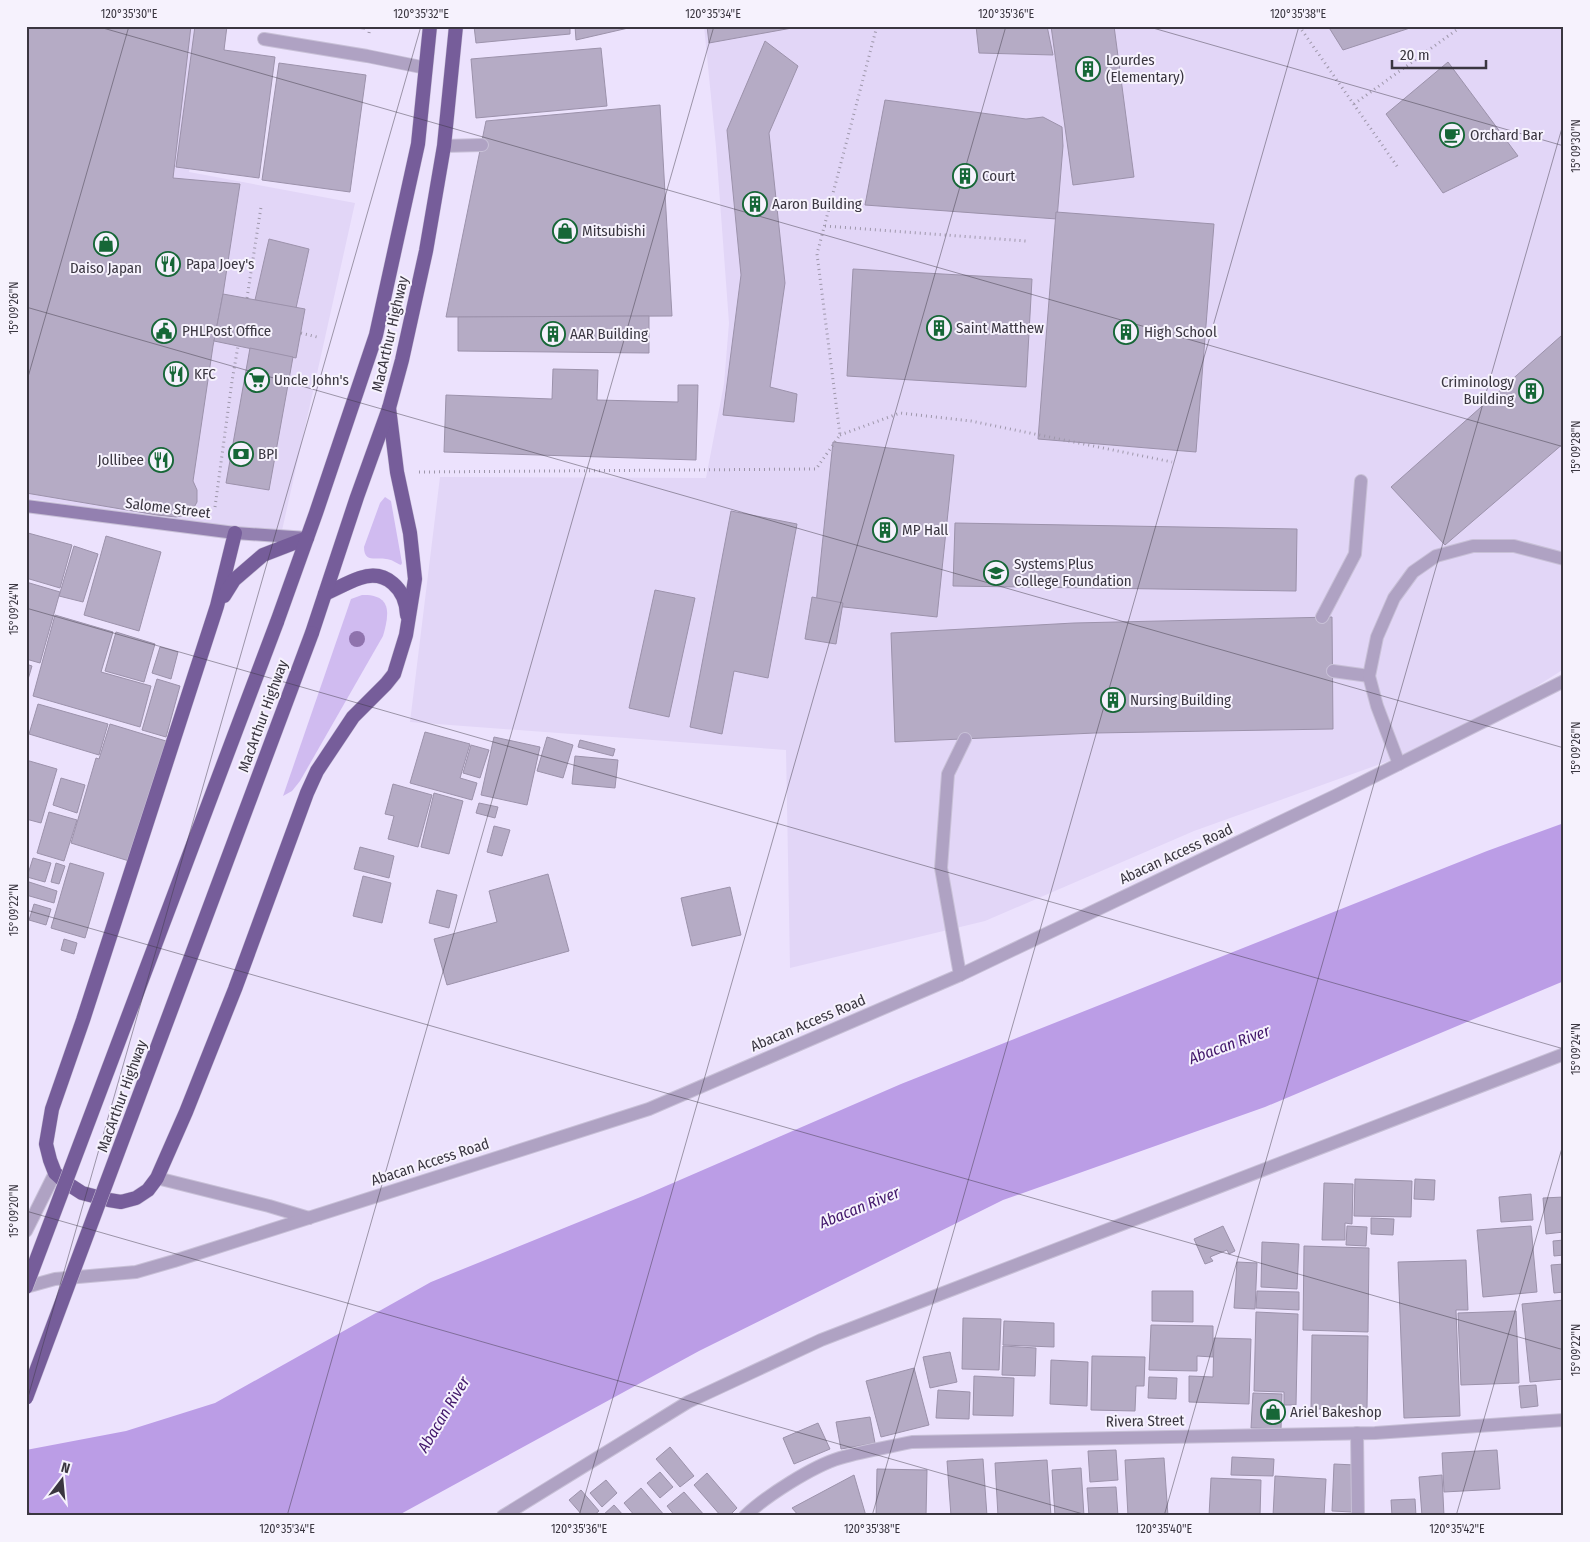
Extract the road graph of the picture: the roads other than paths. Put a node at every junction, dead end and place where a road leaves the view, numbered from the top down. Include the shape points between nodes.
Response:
1 (430, 26) edge
2 (456, 26) edge
3 (264, 39) dead end
4 (426, 68) junction
5 (444, 146) junction
6 (482, 146) dead end
7 (389, 408) junction
8 (1361, 481) dead end
9 (26, 506) edge
10 (235, 533) junction
11 (307, 538) junction
12 (1564, 559) edge
13 (325, 594) junction
14 (217, 606) junction
15 (1322, 617) dead end
16 (406, 635) junction
17 (1333, 671) dead end
18 (1369, 676) junction
19 (1564, 681) edge
20 (965, 739) dead end
21 (1399, 764) junction
22 (960, 975) junction
23 (1564, 1054) edge
24 (55, 1173) junction
25 (157, 1178) junction
26 (309, 1218) junction
27 (26, 1231) edge
28 (26, 1287) edge
29 (26, 1398) edge
30 (1564, 1420) edge
31 (1357, 1433) junction
32 (503, 1516) edge
33 (745, 1516) edge
34 (1358, 1516) edge

1 - 4 highway, MacArthur Highway
2 - 5 highway, MacArthur Highway
3 - 4 street
4 - 11 highway, MacArthur Highway via 418,144 376,335
5 - 6 street
5 - 7 highway, MacArthur Highway via 426,251
7 - 13 highway, MacArthur Highway
7 - 16 highway via 415,579
8 - 15 street via 1355,554
9 - 10 main road, Salome Street
10 - 11 main road, Salome Street
10 - 14 highway
11 - 14 highway via 263,555 234,580
11 - 28 highway, MacArthur Highway, bridge
12 - 18 street via 1514,546 1473,546 1436,556 1413,572 1394,598 1377,637
13 - 16 highway via 360,578 385,578 402,592 407,612
13 - 29 highway, MacArthur Highway, bridge
14 - 24 highway via 52,1109 46,1144
16 - 25 highway via 394,674 353,716 314,779 235,988
17 - 18 street
18 - 21 street via 1376,706
19 - 21 street, Abacan Access Road
20 - 22 street via 948,774 941,868
21 - 22 street, Abacan Access Road
22 - 26 street, Abacan Access Road via 649,1109
23 - 32 street via 821,1340 688,1402
24 - 25 highway via 82,1193 121,1202 136,1198
24 - 27 street
25 - 26 street
26 - 28 street, Abacan Access Road via 136,1272 55,1279
30 - 31 street, Rivera Street
31 - 33 street, Rivera Street via 912,1442 821,1465 758,1503
31 - 34 street

